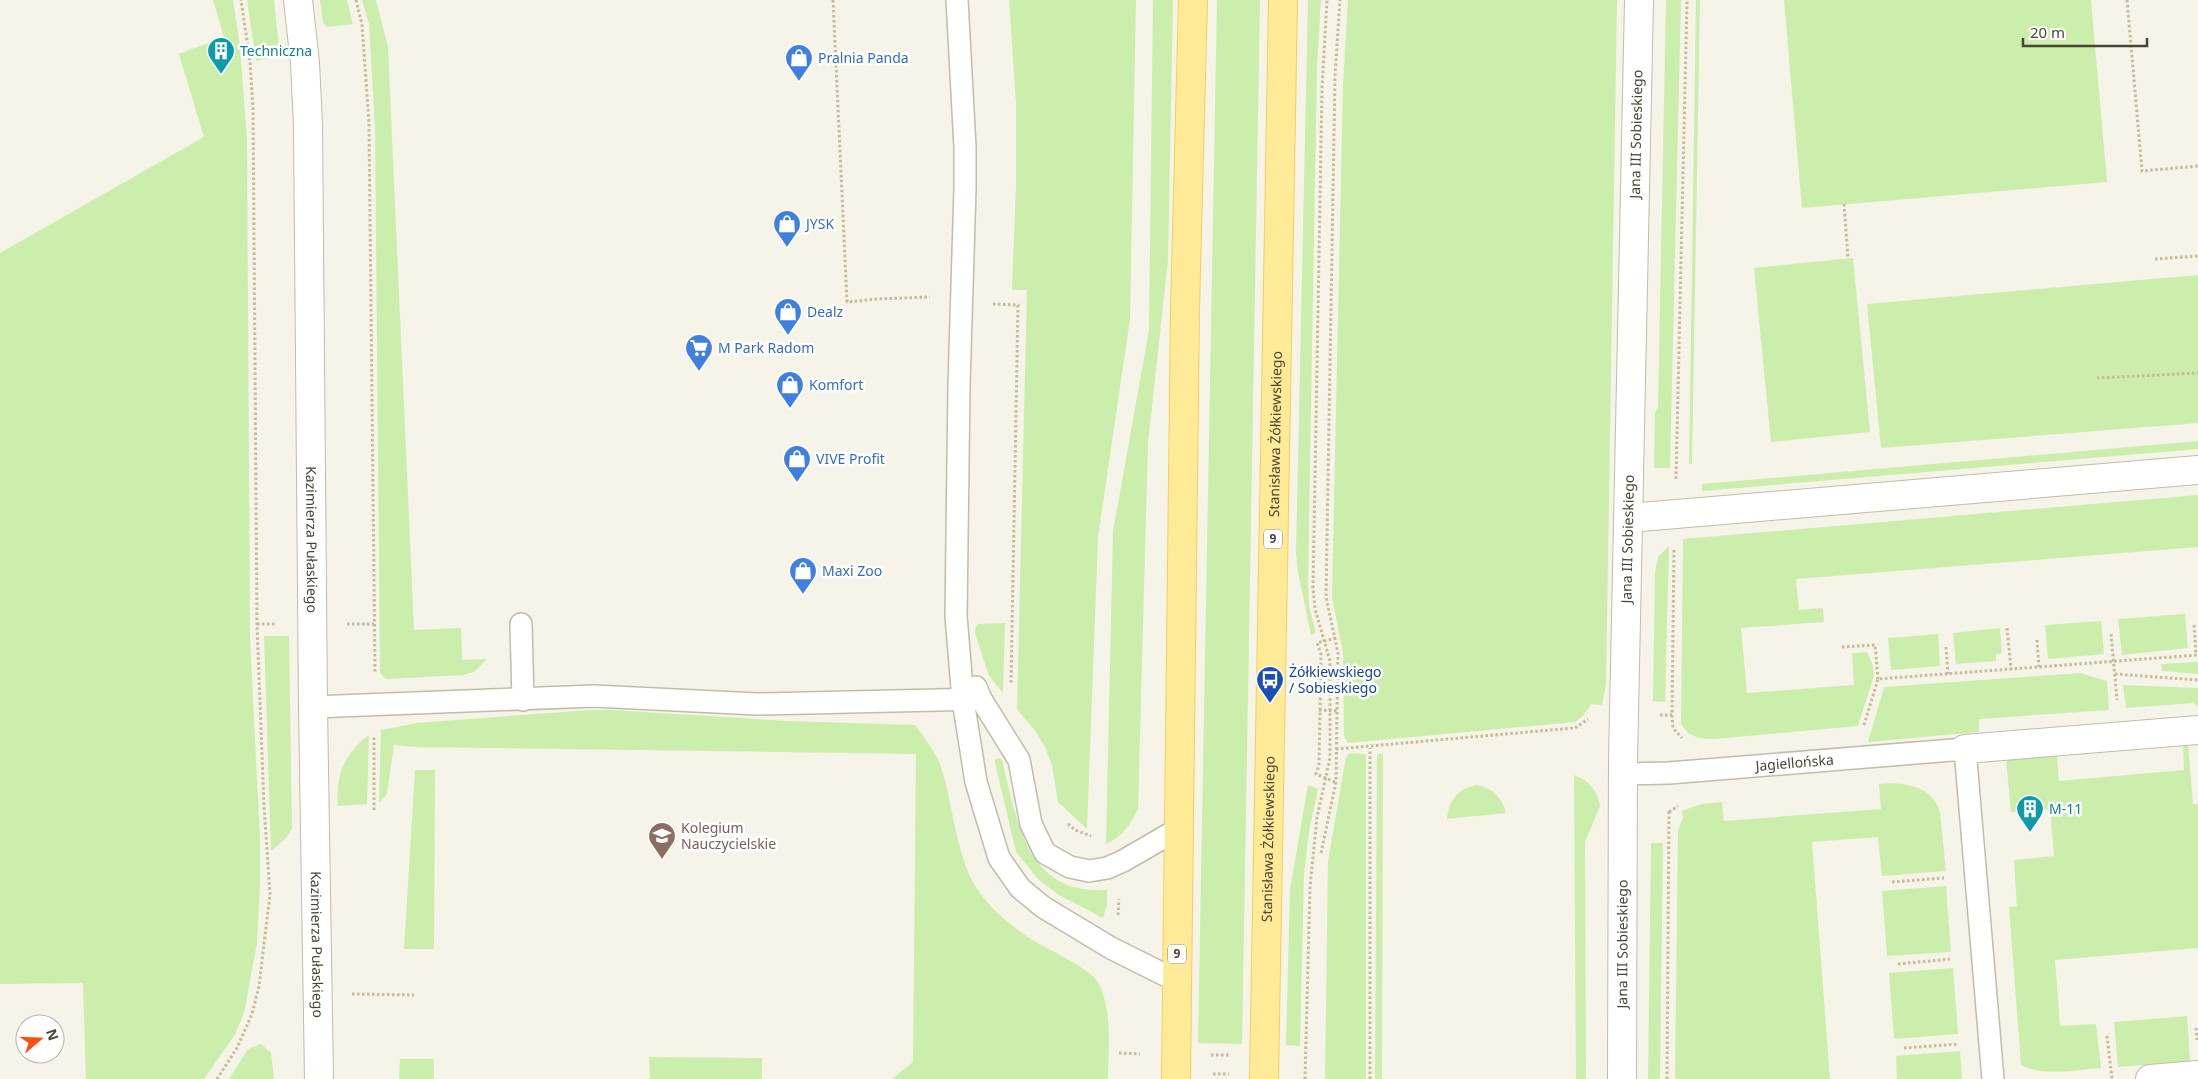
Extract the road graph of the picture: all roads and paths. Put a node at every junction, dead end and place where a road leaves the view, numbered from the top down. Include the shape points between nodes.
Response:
1 (241, 0) edge
2 (298, 0) edge
3 (356, 0) edge
4 (833, 0) edge
5 (957, 0) edge
6 (1193, 0) edge
7 (1283, 0) edge
8 (1327, 0) edge
9 (1340, 0) edge
10 (1639, 0) edge
11 (2127, 0) edge
12 (2198, 166) edge
13 (1844, 204) dead end
14 (2198, 256) edge
15 (1848, 258) dead end
16 (2155, 259) dead end
17 (962, 301) junction
18 (2198, 373) edge
19 (2097, 378) dead end
20 (2198, 470) edge
21 (1628, 518) junction
22 (521, 624) dead end
23 (2194, 625) dead end
24 (2007, 628) dead end
25 (2111, 634) dead end
26 (1336, 638) junction
27 (2037, 640) dead end
28 (1325, 642) junction
29 (1842, 647) dead end
30 (1946, 647) dead end
31 (2197, 655) edge
32 (2114, 661) junction
33 (2039, 667) junction
34 (2011, 669) junction
35 (1982, 671) dead end
36 (1948, 674) dead end
37 (2115, 674) junction
38 (1878, 679) dead end
39 (2198, 680) edge
40 (1011, 692) dead end
41 (523, 700) junction
42 (972, 700) junction
43 (375, 706) junction
44 (313, 707) junction
45 (1319, 710) junction
46 (1330, 710) junction
47 (1337, 711) junction
48 (1624, 715) junction
49 (2198, 730) edge
50 (2121, 736) junction
51 (1370, 748) junction
52 (1964, 748) junction
53 (1336, 750) junction
54 (1669, 773) junction
55 (1624, 774) junction
56 (1326, 778) junction
57 (1336, 782) junction
58 (1684, 803) dead end
59 (374, 810) dead end
60 (1669, 812) junction
61 (1068, 823) dead end
62 (1180, 828) junction
63 (1094, 837) dead end
64 (1321, 853) dead end
65 (1952, 878) dead end
66 (1892, 882) dead end
67 (1119, 895) dead end
68 (1118, 918) dead end
69 (1959, 959) dead end
70 (1898, 964) dead end
71 (1177, 982) junction
72 (318, 993) junction
73 (414, 995) dead end
74 (2196, 1028) dead end
75 (2107, 1036) dead end
76 (1965, 1043) dead end
77 (2198, 1046) edge
78 (1904, 1048) dead end
79 (1118, 1053) dead end
80 (1143, 1054) dead end
81 (1206, 1055) dead end
82 (1231, 1055) dead end
83 (1205, 1074) dead end
84 (1231, 1074) dead end
85 (2198, 1076) edge
86 (217, 1079) edge
87 (319, 1079) edge
88 (1176, 1079) edge
89 (1264, 1079) edge
90 (1305, 1079) edge
91 (1370, 1079) edge
92 (1622, 1079) edge
93 (1667, 1079) edge
94 (1993, 1079) edge
95 (2112, 1079) edge
96 (2150, 1079) edge

1 - 86 path via 253,109 257,624 270,894 259,986 252,1014
2 - 44 street, Kazimierza Pułaskiego via 308,125
3 - 43 path via 362,25 369,124
4 - 17 path via 847,302 944,297
5 - 17 lane via 965,147
6 - 62 main road, 9 via 1185,309
7 - 89 main road, Stanisława Żółkiewskiego / 9
8 - 28 path via 1322,88 1313,588 1315,609
9 - 26 path via 1335,76 1326,597
10 - 21 street, Jana III Sobieskiego
11 - 12 path via 2142,171
13 - 15 path
14 - 16 path
17 - 40 path via 1018,305
17 - 42 lane via 956,572 959,645
18 - 19 path
20 - 21 street
21 - 48 street, Jana III Sobieskiego
22 - 41 lane
23 - 31 path
24 - 34 path
25 - 32 path
26 - 28 path
26 - 47 path
27 - 33 path
28 - 45 path via 1317,644 1321,654
28 - 46 path via 1330,661
29 - 38 path via 1875,645
30 - 36 path
31 - 32 path
32 - 33 path
32 - 37 path
33 - 34 path
34 - 35 path
37 - 39 path
37 - 50 path
41 - 42 lane via 594,696 776,704
41 - 43 lane
42 - 62 lane via 1019,760 1031,824 1045,853 1070,867 1088,871 1107,868
42 - 71 lane via 976,782 1000,858 1020,888 1043,907 1094,938
43 - 44 lane
43 - 59 path
44 - 72 street, Kazimierza Pułaskiego
45 - 46 path
45 - 56 path via 1319,764 1316,774
46 - 47 path
46 - 56 path via 1330,758
47 - 53 path
48 - 51 path via 1591,715 1569,729
48 - 55 street, Jana III Sobieskiego
49 - 50 street, Jagiellońska
50 - 52 street, Jagiellońska
51 - 53 path
51 - 91 path
52 - 54 lane, Jagiellońska
52 - 94 lane
53 - 57 path
54 - 55 lane, Jagiellońska
54 - 60 path
55 - 92 street, Jana III Sobieskiego
56 - 57 path
56 - 90 path via 1317,817 1310,887
57 - 64 path
58 - 60 path
60 - 93 path
61 - 63 path via 1075,830
62 - 71 main road, 9
65 - 66 path
67 - 68 path
69 - 70 path
71 - 88 main road, 9
72 - 73 path
72 - 87 street, Kazimierza Pułaskiego
74 - 77 path
75 - 95 path
76 - 78 path
79 - 80 path
81 - 82 path
83 - 84 path
85 - 96 street

